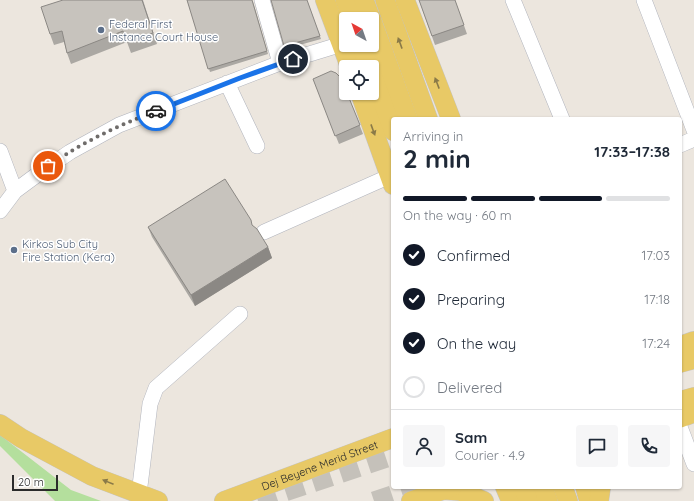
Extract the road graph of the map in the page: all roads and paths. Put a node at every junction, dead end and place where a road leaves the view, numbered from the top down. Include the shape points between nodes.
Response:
1 (262, 0) edge
2 (326, 0) edge
3 (344, 0) edge
4 (364, 0) edge
5 (385, 0) edge
6 (405, 0) edge
7 (513, 0) edge
8 (644, 0) edge
9 (349, 12) edge
10 (369, 12) edge
11 (339, 36) edge
12 (379, 39) edge
13 (339, 45) edge
14 (280, 63) junction
15 (227, 83) junction
16 (379, 93) edge
17 (362, 100) edge
18 (407, 117) edge
19 (427, 117) edge
20 (450, 117) edge
21 (561, 117) edge
22 (391, 126) edge
23 (694, 130) edge
24 (694, 139) edge
25 (682, 144) edge
26 (257, 146) dead end
27 (0, 151) edge
28 (391, 181) edge
29 (15, 191) junction
30 (0, 211) edge
31 (264, 232) dead end
32 (240, 314) dead end
33 (694, 341) edge
34 (682, 345) edge
35 (694, 359) edge
36 (682, 363) edge
37 (694, 397) edge
38 (682, 400) edge
39 (694, 413) edge
40 (682, 417) edge
41 (0, 424) edge
42 (682, 432) edge
43 (391, 439) edge
44 (694, 464) edge
45 (445, 489) edge
46 (452, 489) edge
47 (506, 489) edge
48 (524, 489) edge
49 (543, 489) edge
50 (564, 489) edge
51 (586, 489) edge
52 (601, 489) edge
53 (139, 494) junction
54 (158, 501) edge
55 (224, 501) edge
56 (411, 501) edge
57 (484, 501) edge
58 (511, 501) edge
59 (529, 501) edge
60 (548, 501) edge
61 (568, 501) edge
62 (589, 501) edge
63 (599, 501) edge

1 - 14 street
2 - 11 main road
3 - 9 main road
4 - 10 main road
19 -> 5 main road
20 -> 6 main road
7 - 21 street
8 - 23 street
12 - 18 main road
13 - 14 street
14 - 15 street
15 - 26 street
15 - 29 street via 119,125 70,152
16 - 22 main road
17 -> 28 main road
24 - 25 street
27 - 29 street
28 - 31 street
29 - 30 street
32 - 53 street via 156,388 150,404
33 - 34 main road
35 - 36 main road
37 - 38 main road
39 - 40 main road
53 -> 41 main road via 92,476
42 - 44 street
43 - 55 main road, Dej Beyene Merid Street
45 - 56 main road
46 - 57 main road
47 - 58 main road
48 - 59 main road
49 - 60 main road
50 - 61 main road
51 - 62 main road
52 - 63 main road
53 - 54 main road

